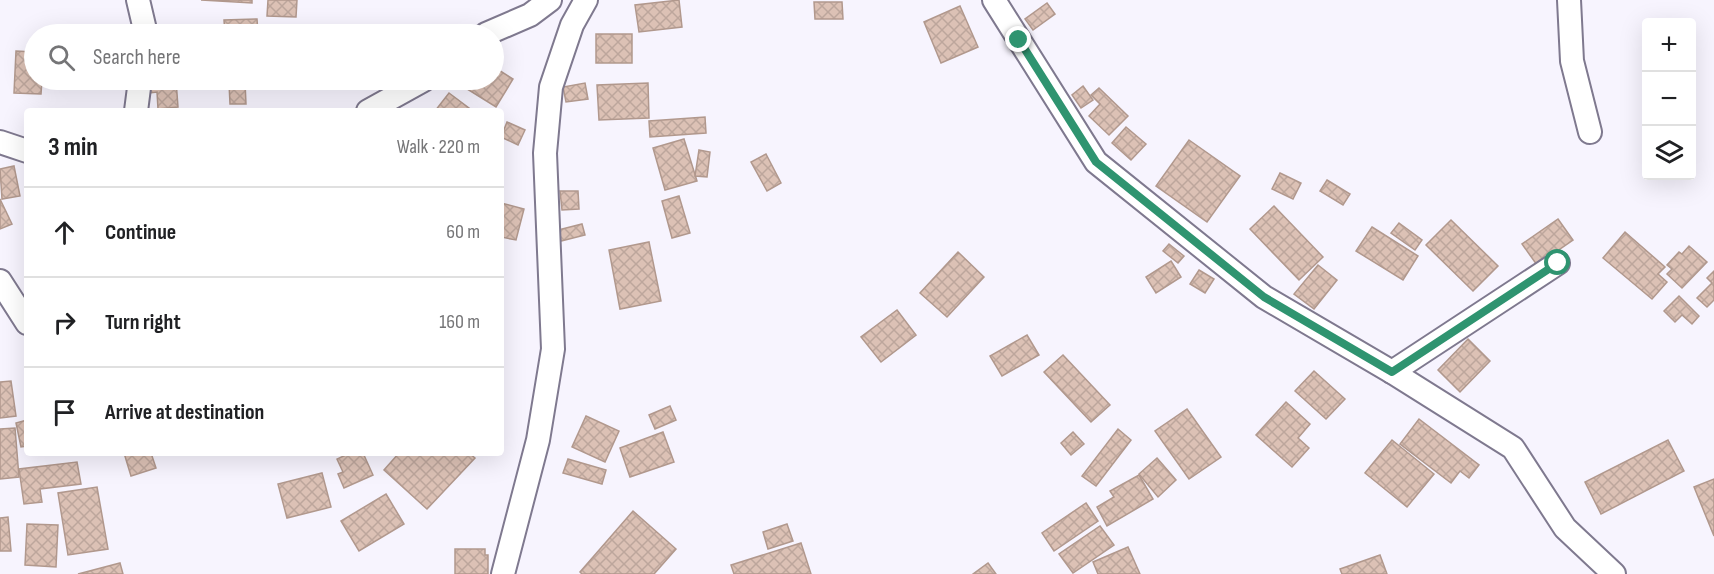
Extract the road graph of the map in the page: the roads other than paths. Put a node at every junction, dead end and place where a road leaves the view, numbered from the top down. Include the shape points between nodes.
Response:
1 (138, 0) edge
2 (550, 0) edge
3 (586, 0) edge
4 (994, 0) edge
5 (1569, 0) edge
6 (144, 24) edge
7 (504, 26) edge
8 (139, 90) edge
9 (406, 90) edge
10 (136, 108) edge
11 (373, 108) edge
12 (1590, 132) dead end
13 (0, 142) edge
14 (24, 150) edge
15 (1558, 263) dead end
16 (0, 281) edge
17 (24, 318) edge
18 (1392, 372) junction
19 (503, 574) edge
20 (1614, 574) edge

1 - 6 street
2 - 7 street via 530,15
3 - 19 street via 572,25 551,87 545,153 553,350 538,440
4 - 18 street via 1096,162 1264,297
5 - 12 street via 1572,61
8 - 10 street
9 - 11 street
13 - 14 street
15 - 18 street
16 - 17 street
18 - 20 street via 1513,448 1565,528

